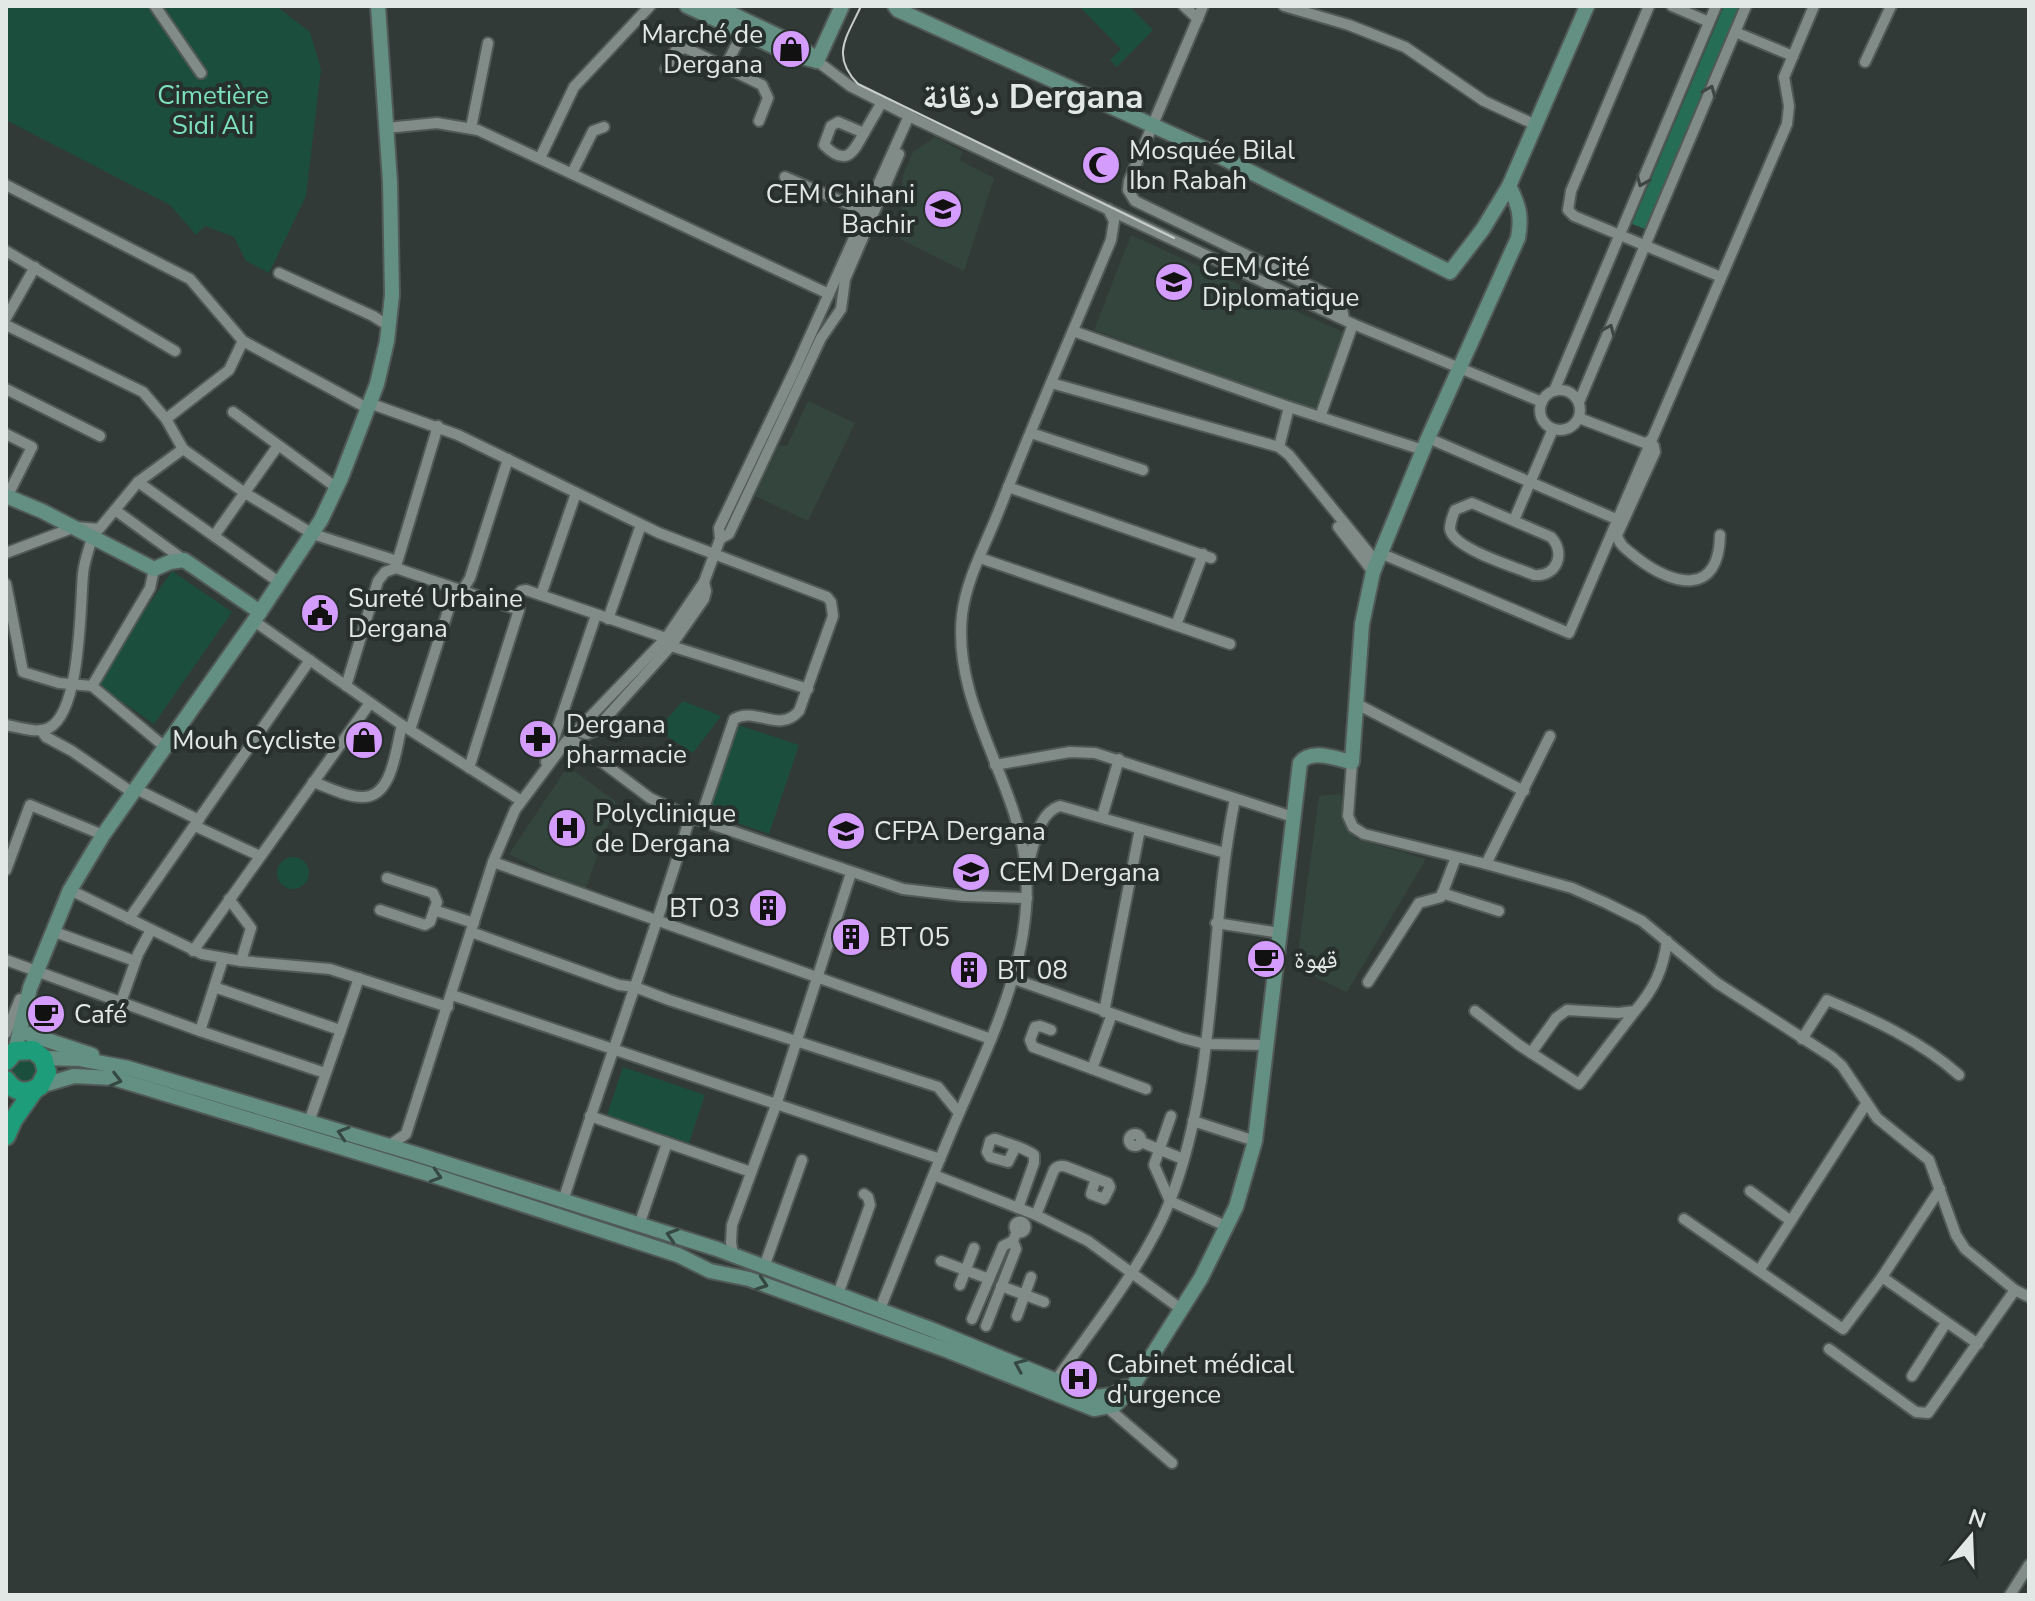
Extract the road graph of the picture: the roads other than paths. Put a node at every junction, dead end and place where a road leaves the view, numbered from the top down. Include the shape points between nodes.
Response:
1 (155, 6) edge
2 (378, 6) edge
3 (650, 6) edge
4 (687, 6) edge
5 (715, 6) edge
6 (842, 6) edge
7 (895, 6) edge
8 (1184, 6) edge
9 (1203, 6) edge
10 (1284, 6) edge
11 (1587, 6) edge
12 (1649, 6) edge
13 (1672, 6) edge
14 (1716, 6) edge
15 (1746, 6) edge
16 (1814, 6) edge
17 (1891, 6) edge
18 (1198, 19) junction
19 (1709, 22) junction
20 (743, 32) junction
21 (1735, 32) junction
22 (488, 43) dead end
23 (1793, 56) junction
24 (817, 61) junction
25 (1865, 62) dead end
26 (725, 67) junction
27 (666, 69) dead end
28 (201, 73) dead end
29 (882, 102) junction
30 (912, 117) junction
31 (759, 121) dead end
32 (1154, 125) junction
33 (1536, 125) junction
34 (604, 127) dead end
35 (386, 128) junction
36 (471, 128) junction
37 (864, 133) dead end
38 (540, 158) junction
39 (572, 173) junction
40 (785, 177) dead end
41 (6, 185) edge
42 (1509, 186) junction
43 (1108, 209) junction
44 (869, 214) junction
45 (1136, 222) junction
46 (1619, 235) junction
47 (1111, 240) junction
48 (1645, 245) junction
49 (1230, 246) junction
50 (6, 251) edge
51 (1222, 262) junction
52 (35, 267) junction
53 (279, 273) dead end
54 (1721, 277) junction
55 (844, 292) junction
56 (829, 293) junction
57 (842, 306) junction
58 (6, 318) edge
59 (1348, 321) junction
60 (6, 325) edge
61 (389, 326) junction
62 (1073, 331) junction
63 (243, 341) junction
64 (175, 351) dead end
65 (1460, 367) junction
66 (1051, 383) junction
67 (6, 389) edge
68 (1554, 391) junction
69 (1542, 402) junction
70 (1579, 402) junction
71 (368, 406) junction
72 (1289, 407) junction
73 (233, 412) dead end
74 (1320, 417) junction
75 (1579, 418) junction
76 (166, 419) junction
77 (438, 426) junction
78 (1553, 429) junction
79 (1031, 433) junction
80 (6, 434) edge
81 (100, 436) dead end
82 (1648, 443) junction
83 (1426, 444) junction
84 (277, 447) junction
85 (1279, 447) junction
86 (183, 449) junction
87 (508, 459) junction
88 (1143, 470) dead end
89 (138, 482) junction
90 (1531, 483) junction
91 (1008, 487) junction
92 (337, 488) junction
93 (245, 493) junction
94 (576, 493) junction
95 (7, 496) edge
96 (115, 510) junction
97 (1616, 519) junction
98 (1514, 520) junction
99 (641, 525) junction
100 (75, 527) junction
101 (1338, 527) dead end
102 (313, 534) junction
103 (1720, 535) dead end
104 (214, 536) junction
105 (92, 538) junction
106 (720, 539) junction
107 (6, 553) edge
108 (713, 555) junction
109 (980, 558) junction
110 (184, 560) junction
111 (1377, 563) junction
112 (397, 565) junction
113 (154, 569) junction
114 (280, 583) junction
115 (6, 584) edge
116 (458, 590) junction
117 (541, 595) junction
118 (519, 610) junction
119 (596, 615) junction
120 (257, 616) junction
121 (608, 619) junction
122 (1176, 625) junction
123 (669, 642) junction
124 (1230, 644) dead end
125 (310, 660) junction
126 (73, 684) junction
127 (92, 686) junction
128 (346, 686) junction
129 (808, 689) junction
130 (370, 703) junction
131 (1357, 704) junction
132 (6, 725) edge
133 (406, 728) junction
134 (41, 730) junction
135 (573, 735) junction
136 (1550, 736) dead end
137 (166, 748) junction
138 (1119, 759) junction
139 (1352, 762) junction
140 (995, 765) junction
141 (469, 768) junction
142 (542, 772) junction
143 (313, 782) junction
144 (134, 791) junction
145 (1524, 791) junction
146 (1235, 799) junction
147 (520, 800) junction
148 (1102, 817) junction
149 (1293, 817) junction
150 (695, 819) junction
151 (197, 823) junction
152 (1140, 829) junction
153 (103, 835) junction
154 (1225, 853) junction
155 (260, 856) junction
156 (1456, 857) junction
157 (493, 862) junction
158 (1486, 864) junction
159 (6, 870) edge
160 (1026, 870) junction
161 (851, 873) junction
162 (387, 878) dead end
163 (70, 890) junction
164 (1442, 893) junction
165 (1027, 898) junction
166 (229, 899) junction
167 (380, 910) dead end
168 (434, 910) junction
169 (1499, 911) dead end
170 (129, 919) junction
171 (658, 921) junction
172 (1216, 923) junction
173 (473, 928) junction
174 (151, 930) junction
175 (52, 931) junction
176 (1280, 933) junction
177 (1667, 941) junction
178 (193, 951) junction
179 (223, 959) junction
180 (6, 960) edge
181 (135, 961) junction
182 (241, 961) junction
183 (36, 972) junction
184 (359, 978) junction
185 (818, 978) junction
186 (1011, 978) junction
187 (1368, 982) dead end
188 (214, 987) junction
189 (635, 987) junction
190 (6, 994) edge
191 (452, 995) junction
192 (121, 1002) junction
193 (24, 1004) junction
194 (448, 1007) junction
195 (1475, 1011) dead end
196 (1635, 1011) junction
197 (1108, 1013) junction
198 (340, 1030) junction
199 (1051, 1030) dead end
200 (200, 1031) junction
201 (6, 1033) edge
202 (29, 1034) junction
203 (991, 1039) junction
204 (1802, 1039) junction
205 (797, 1042) junction
206 (1205, 1044) junction
207 (1267, 1045) junction
208 (613, 1051) junction
209 (1531, 1053) junction
210 (41, 1055) junction
211 (8, 1058) edge
212 (111, 1064) junction
213 (1092, 1069) junction
214 (325, 1073) junction
215 (1959, 1075) dead end
216 (7, 1087) edge
217 (37, 1088) junction
218 (1146, 1089) dead end
219 (1866, 1104) junction
220 (776, 1105) junction
221 (959, 1113) junction
222 (590, 1116) junction
223 (1171, 1116) dead end
224 (1193, 1121) junction
225 (309, 1122) junction
226 (406, 1134) junction
227 (6, 1136) edge
228 (1255, 1141) junction
229 (1141, 1142) dead end
230 (667, 1143) junction
231 (1016, 1146) dead end
232 (387, 1147) junction
233 (1159, 1149) junction
234 (413, 1153) junction
235 (940, 1159) junction
236 (1183, 1159) junction
237 (802, 1160) dead end
238 (751, 1172) junction
239 (934, 1175) junction
240 (1096, 1178) dead end
241 (1940, 1189) junction
242 (1750, 1191) dead end
243 (864, 1194) dead end
244 (563, 1201) junction
245 (1170, 1201) junction
246 (1684, 1219) dead end
247 (1022, 1221) junction
248 (1791, 1221) junction
249 (639, 1225) junction
250 (1228, 1227) junction
251 (711, 1247) junction
252 (974, 1248) dead end
253 (732, 1255) junction
254 (941, 1261) dead end
255 (764, 1267) junction
256 (704, 1268) junction
257 (1760, 1269) junction
258 (1131, 1270) junction
259 (966, 1271) junction
260 (724, 1275) junction
261 (1031, 1277) dead end
262 (1882, 1277) junction
263 (989, 1279) junction
264 (960, 1285) dead end
265 (1001, 1286) junction
266 (2015, 1290) junction
267 (838, 1294) junction
268 (1025, 1294) junction
269 (2029, 1297) edge
270 (1044, 1302) dead end
271 (880, 1309) junction
272 (1181, 1309) junction
273 (1017, 1316) dead end
274 (972, 1319) dead end
275 (1946, 1323) junction
276 (986, 1326) dead end
277 (1978, 1344) junction
278 (1829, 1349) dead end
279 (1139, 1373) junction
280 (1912, 1376) dead end
281 (1052, 1388) junction
282 (1108, 1408) junction
283 (1172, 1463) dead end
284 (2029, 1565) edge
285 (2010, 1595) edge

1 - 28 street
2 - 35 street
3 - 38 street via 574,87
4 - 20 street
5 - 24 street
6 - 24 street
7 - 32 street
8 - 18 street
9 - 18 street
10 - 33 street via 1405,47 1484,101
11 - 33 street
12 - 46 street via 1567,205 1574,216
13 - 19 street
14 - 19 street
15 - 21 street
16 - 23 street
17 - 25 street
18 - 32 street
19 -> 46 street
20 - 24 street
20 - 26 street
21 - 23 street
48 -> 21 street
22 - 36 street
23 - 54 street via 1784,77 1787,124
24 - 29 street
26 - 27 street via 682,48 673,53
26 - 31 street via 766,91
29 - 30 street
29 - 37 street
30 - 43 street
30 - 44 street
32 - 42 street via 1450,272
32 - 49 street via 1129,181 1130,194
33 - 42 street
34 - 39 street via 593,131
35 - 36 street via 437,123
35 - 61 street
36 - 38 street
38 - 39 street
39 - 56 street
40 - 44 street
41 - 63 street via 190,279
42 - 65 street via 1522,220 1518,238
43 - 45 street
43 - 47 street via 1114,221
44 - 55 street
44 - 56 street
45 - 47 street
45 - 51 street
46 - 48 street
46 - 68 street
47 - 62 street
48 - 54 street
70 -> 48 street
49 - 51 street
49 - 59 street via 1331,296
50 - 52 street
51 - 59 street
52 - 58 street
52 - 64 street
53 - 61 street
54 - 82 street
55 - 56 street via 838,288
55 - 57 street
56 - 57 street via 832,305
56 - 106 street via 720,526
57 - 106 street via 821,338 729,534
59 - 65 street
59 - 74 street
60 - 76 street via 143,392
61 - 71 street
62 - 66 street
62 - 72 street
63 - 71 street
63 - 76 street via 229,370
65 - 69 street
65 - 83 street
66 - 79 street
66 - 85 street
67 - 81 street
68 - 69 street
68 - 70 street via 1570,393
69 - 78 street via 1541,415
70 - 75 street
71 - 77 street
71 - 92 street
72 - 74 street
72 - 85 street
73 - 84 street
74 - 83 street
75 - 78 street via 1566,430
75 - 82 street
76 - 86 street
77 - 87 street
77 - 112 street
78 - 90 street
79 - 88 street
79 - 91 street
80 - 95 street via 32,447
82 - 97 street
82 - 103 street via 1655,452 1617,535 1620,544 1659,573 1685,582 1710,571
83 - 90 street
83 - 111 street
84 - 92 street
84 - 93 street
85 - 111 street
86 - 89 street
86 - 93 street
87 - 94 street
87 - 116 street via 470,578
89 - 96 street
89 - 104 street
90 - 97 street
90 - 98 street
91 - 109 street
91 - 122 street via 1207,556
92 - 102 street
93 - 102 street
93 - 104 street
94 - 99 street
94 - 117 street
95 - 100 street
96 - 100 street via 99,529
96 - 110 street
97 - 111 street via 1569,633
98 - 98 street via 1472,503 1455,510 1450,529 1462,545 1534,575 1547,574 1560,554 1556,542
99 - 108 street
99 - 121 street
100 - 105 street
100 - 107 street
101 - 111 street
102 - 112 street
102 - 114 street
104 - 114 street
105 - 113 street
105 - 126 street via 83,570
106 - 108 street
108 - 123 street via 704,582
108 - 129 street via 821,593 831,602 833,616
109 - 122 street
109 - 140 street via 966,597 961,641
110 - 113 street
110 - 120 street
111 - 131 street via 1362,624
112 - 116 street
112 - 128 street via 380,578
113 - 127 street via 150,588
114 - 120 street
115 - 126 street via 23,672
116 - 118 street
116 - 133 street
117 - 118 street via 521,591
117 - 119 street
118 - 141 street
119 - 121 street
119 - 142 street
120 - 125 street
120 - 137 street
121 - 123 street
122 - 124 street
123 - 129 street
123 - 135 street
125 - 128 street
125 - 151 street
126 - 127 street
126 - 134 street via 61,714
127 - 137 street
128 - 130 street
129 - 150 street via 799,711 787,721 747,714 734,719
130 - 133 street
130 - 143 street
131 - 139 street
131 - 145 street
132 - 134 street
133 - 141 street
133 - 143 street via 378,792 356,796
134 - 144 street
135 - 142 street
135 - 150 street via 650,798
136 - 145 street
137 - 144 street
138 - 140 street via 1070,752
138 - 146 street
138 - 148 street
139 - 149 street via 1304,757
139 - 156 street via 1348,816 1353,827
140 - 160 street via 1015,818
141 - 147 street
142 - 147 street
143 - 155 street
144 - 151 street
144 - 153 street
145 - 158 street
146 - 149 street
146 - 154 street
147 - 157 street
148 - 152 street
148 - 160 street via 1065,806 1050,809
149 - 176 street
150 - 161 street
150 - 171 street
151 - 155 street
151 - 170 street
152 - 154 street
152 - 197 street
153 - 159 street via 30,805
153 - 163 street
154 - 172 street
155 - 166 street
156 - 158 street
156 - 164 street
157 - 171 street
157 - 173 street
158 - 177 street via 1572,888 1642,921
160 - 165 street
161 - 165 street via 917,891
161 - 185 street
162 - 168 street via 433,893
163 - 170 street
163 - 175 street
164 - 169 street
164 - 187 street via 1419,903
165 - 186 street via 1023,941
166 - 178 street
166 - 182 street via 251,928
167 - 168 street via 425,925
168 - 173 street
170 - 174 street
171 - 185 street
171 - 189 street
172 - 176 street
172 - 206 street
173 - 189 street
173 - 191 street
174 - 178 street
174 - 181 street
175 - 181 street
175 - 183 street
176 - 207 street
177 - 196 street via 1656,983
177 - 204 street via 1717,983
178 - 179 street
179 - 182 street
179 - 188 street
180 - 183 street
181 - 192 street
182 - 184 street via 315,966
183 - 192 street
183 - 193 street
184 - 194 street
184 - 198 street
185 - 203 street
185 - 205 street
186 - 197 street
186 - 203 street
188 - 198 street
188 - 200 street
189 - 205 street
189 - 208 street
190 - 193 street
191 - 194 street
191 - 208 street
192 - 200 street
193 - 201 street
193 - 202 street
193 - 211 street
194 - 226 street
195 - 209 street
196 - 209 street via 1567,1010
196 - 209 street via 1579,1084
197 - 206 street
197 - 213 street
198 - 214 street
199 - 213 street via 1035,1027 1033,1047
200 - 214 street
202 - 210 street
202 - 212 street
203 - 221 street
204 - 215 street via 1827,1000 1870,1018 1943,1060
204 - 219 street via 1842,1066
205 - 220 street
205 - 221 street via 938,1087
206 - 207 street
206 - 224 street
207 - 228 street
208 - 220 street
208 - 222 street
210 - 211 highway via 27,1049
210 - 212 street
210 - 217 highway via 47,1072
212 - 225 street
213 - 218 street
214 - 225 street
216 - 217 highway
217 - 227 highway
217 -> 256 street via 74,1076 113,1078 489,1193
219 - 241 street via 1929,1160
219 - 248 street
220 - 235 street
220 - 238 street
221 - 235 street
222 - 230 street
222 - 244 street
223 - 233 street
224 - 228 street
224 - 236 street
232 -> 225 street
226 - 232 street
226 - 234 street
228 - 250 street
229 - 233 street
230 - 238 street
230 - 249 street
231 - 247 street via 1035,1158
232 - 234 street
233 - 236 street
233 - 245 street via 1154,1169
234 - 244 street
235 - 239 street
236 - 245 street
237 - 255 street
238 - 253 street via 731,1229
239 - 247 street
239 - 271 street
240 - 247 street via 1056,1168
241 - 262 street
241 - 266 street via 1965,1249
242 - 248 street
243 - 267 street via 870,1205
244 - 249 street
245 - 250 street
245 - 258 street
246 - 257 street
247 - 258 street via 1088,1241
247 - 263 street
247 - 265 street
248 - 257 street
251 -> 249 street
250 - 272 street
251 - 253 street
251 - 256 street
252 - 259 street
253 - 255 street
253 - 260 street
254 - 259 street
255 - 267 street
256 - 260 street
257 - 262 street via 1843,1329
258 - 272 street
258 - 281 street
259 - 263 street
259 - 264 street
260 -> 281 street via 749,1279
261 - 268 street
262 - 275 street
263 - 274 street
265 - 268 street
265 - 276 street
266 - 269 street
266 - 277 street
267 - 271 street
268 - 270 street
268 - 273 street
281 -> 271 street
272 - 279 street
275 - 277 street
275 - 280 street
277 - 278 street via 1924,1414
279 - 281 street via 1118,1392 1102,1397
279 - 282 street via 1124,1397
281 - 282 street via 1094,1409
282 - 283 street
284 - 285 street

